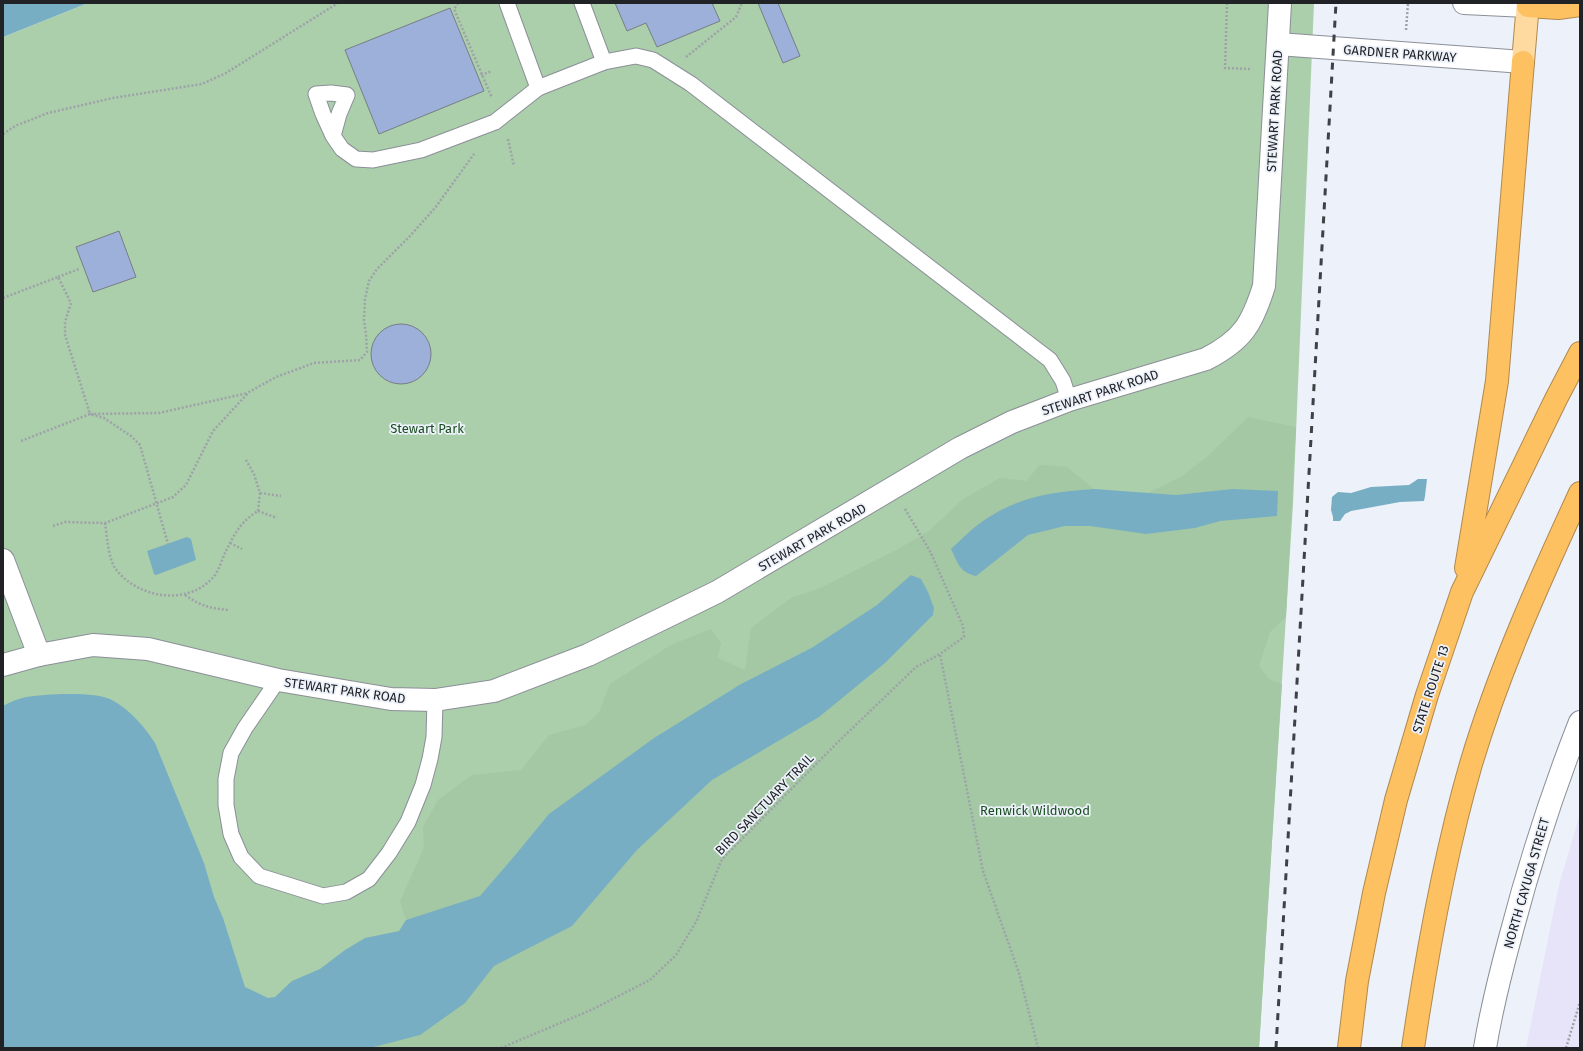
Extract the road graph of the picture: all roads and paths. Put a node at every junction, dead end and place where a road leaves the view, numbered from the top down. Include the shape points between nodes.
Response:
1 (338, 3) edge
2 (458, 3) edge
3 (507, 3) edge
4 (582, 3) edge
5 (742, 3) edge
6 (1227, 3) edge
7 (1280, 3) edge
8 (1408, 3) edge
9 (1464, 3) edge
10 (1528, 5) edge
11 (1580, 5) edge
12 (1406, 32) dead end
13 (1278, 44) junction
14 (604, 62) junction
15 (1523, 62) junction
16 (1257, 69) dead end
17 (672, 71) junction
18 (492, 72) dead end
19 (481, 75) junction
20 (538, 88) junction
21 (495, 122) junction
22 (3, 134) edge
23 (333, 136) dead end
24 (514, 166) dead end
25 (79, 269) dead end
26 (58, 277) junction
27 (3, 298) edge
28 (1580, 353) edge
29 (249, 392) junction
30 (1069, 400) junction
31 (90, 414) junction
32 (21, 441) dead end
33 (246, 460) dead end
34 (894, 489) junction
35 (260, 493) junction
36 (1580, 493) edge
37 (281, 496) dead end
38 (155, 503) junction
39 (258, 511) junction
40 (277, 518) dead end
41 (105, 523) junction
42 (53, 526) dead end
43 (230, 543) junction
44 (168, 544) dead end
45 (242, 548) dead end
46 (3, 560) edge
47 (1462, 592) junction
48 (184, 594) junction
49 (228, 610) dead end
50 (940, 654) junction
51 (39, 655) junction
52 (3, 665) edge
53 (278, 680) junction
54 (435, 700) junction
55 (1580, 722) edge
56 (1580, 1002) edge
57 (501, 1048) edge
58 (1038, 1048) edge
59 (1349, 1048) edge
60 (1413, 1048) edge
61 (1485, 1048) edge
62 (1566, 1048) edge

1 - 22 path via 226,73 202,84 113,98 48,113 15,126
2 - 19 path via 454,9
3 - 20 lane
4 - 14 lane
5 - 17 path via 736,17
6 - 16 path via 1225,68
7 - 13 street, STEWART PARK ROAD
8 - 12 path
9 - 10 street
10 - 11 highway via 1558,8
10 - 15 main road
13 - 15 street, GARDNER PARKWAY
13 - 30 street, STEWART PARK ROAD via 1264,286 1249,325 1239,338 1223,351 1206,359
14 - 17 lane via 636,56 653,60
14 - 20 lane
15 - 47 highway via 1496,381
17 - 30 lane via 1050,360 1063,381
18 - 19 path
19 - 21 path via 495,106
20 - 21 lane
21 - 23 lane via 421,150 373,160 356,159 342,149
21 - 24 path via 507,132
21 - 29 path via 435,208 377,269 369,281 364,320 367,352 360,360 314,363 276,377
25 - 26 path
26 - 27 path
26 - 31 path via 71,303 65,322 65,335
28 - 47 highway, STATE ROUTE 13
29 - 31 path via 159,413
29 - 38 path via 213,431 186,485 173,497
30 - 34 street, STEWART PARK ROAD via 1012,422 967,445
31 - 32 path
31 - 38 path via 104,418 131,436 140,446
33 - 35 path
34 - 50 path, BIRD SANCTUARY TRAIL via 931,553 963,626 964,637
34 - 54 street, STEWART PARK ROAD via 717,592 588,655 494,691
35 - 37 path
35 - 39 path
36 - 60 highway via 1521,624 1493,696 1471,765 1447,858 1429,946
38 - 41 path
38 - 44 path
39 - 40 path
39 - 43 path via 243,522
41 - 42 path via 66,522
41 - 48 path via 114,567 129,583 146,592 162,596
43 - 45 path
43 - 48 path via 216,575 202,588
46 - 51 street
47 - 59 highway, STATE ROUTE 13 via 1427,695 1396,800 1358,974
48 - 49 path via 199,605
50 - 57 path, BIRD SANCTUARY TRAIL via 916,667 722,859 696,922 676,955 650,980 591,1010
50 - 58 path via 983,871 1019,973
51 - 52 street, STEWART PARK ROAD
51 - 53 street, STEWART PARK ROAD via 93,645 148,649
53 - 54 street, STEWART PARK ROAD via 391,699
53 - 54 lane via 231,753 226,779 226,805 231,834 241,857 258,876 323,896 346,892 369,879 408,822 430,759 434,737
55 - 61 street, NORTH CAYUGA STREET via 1526,877
56 - 62 path

